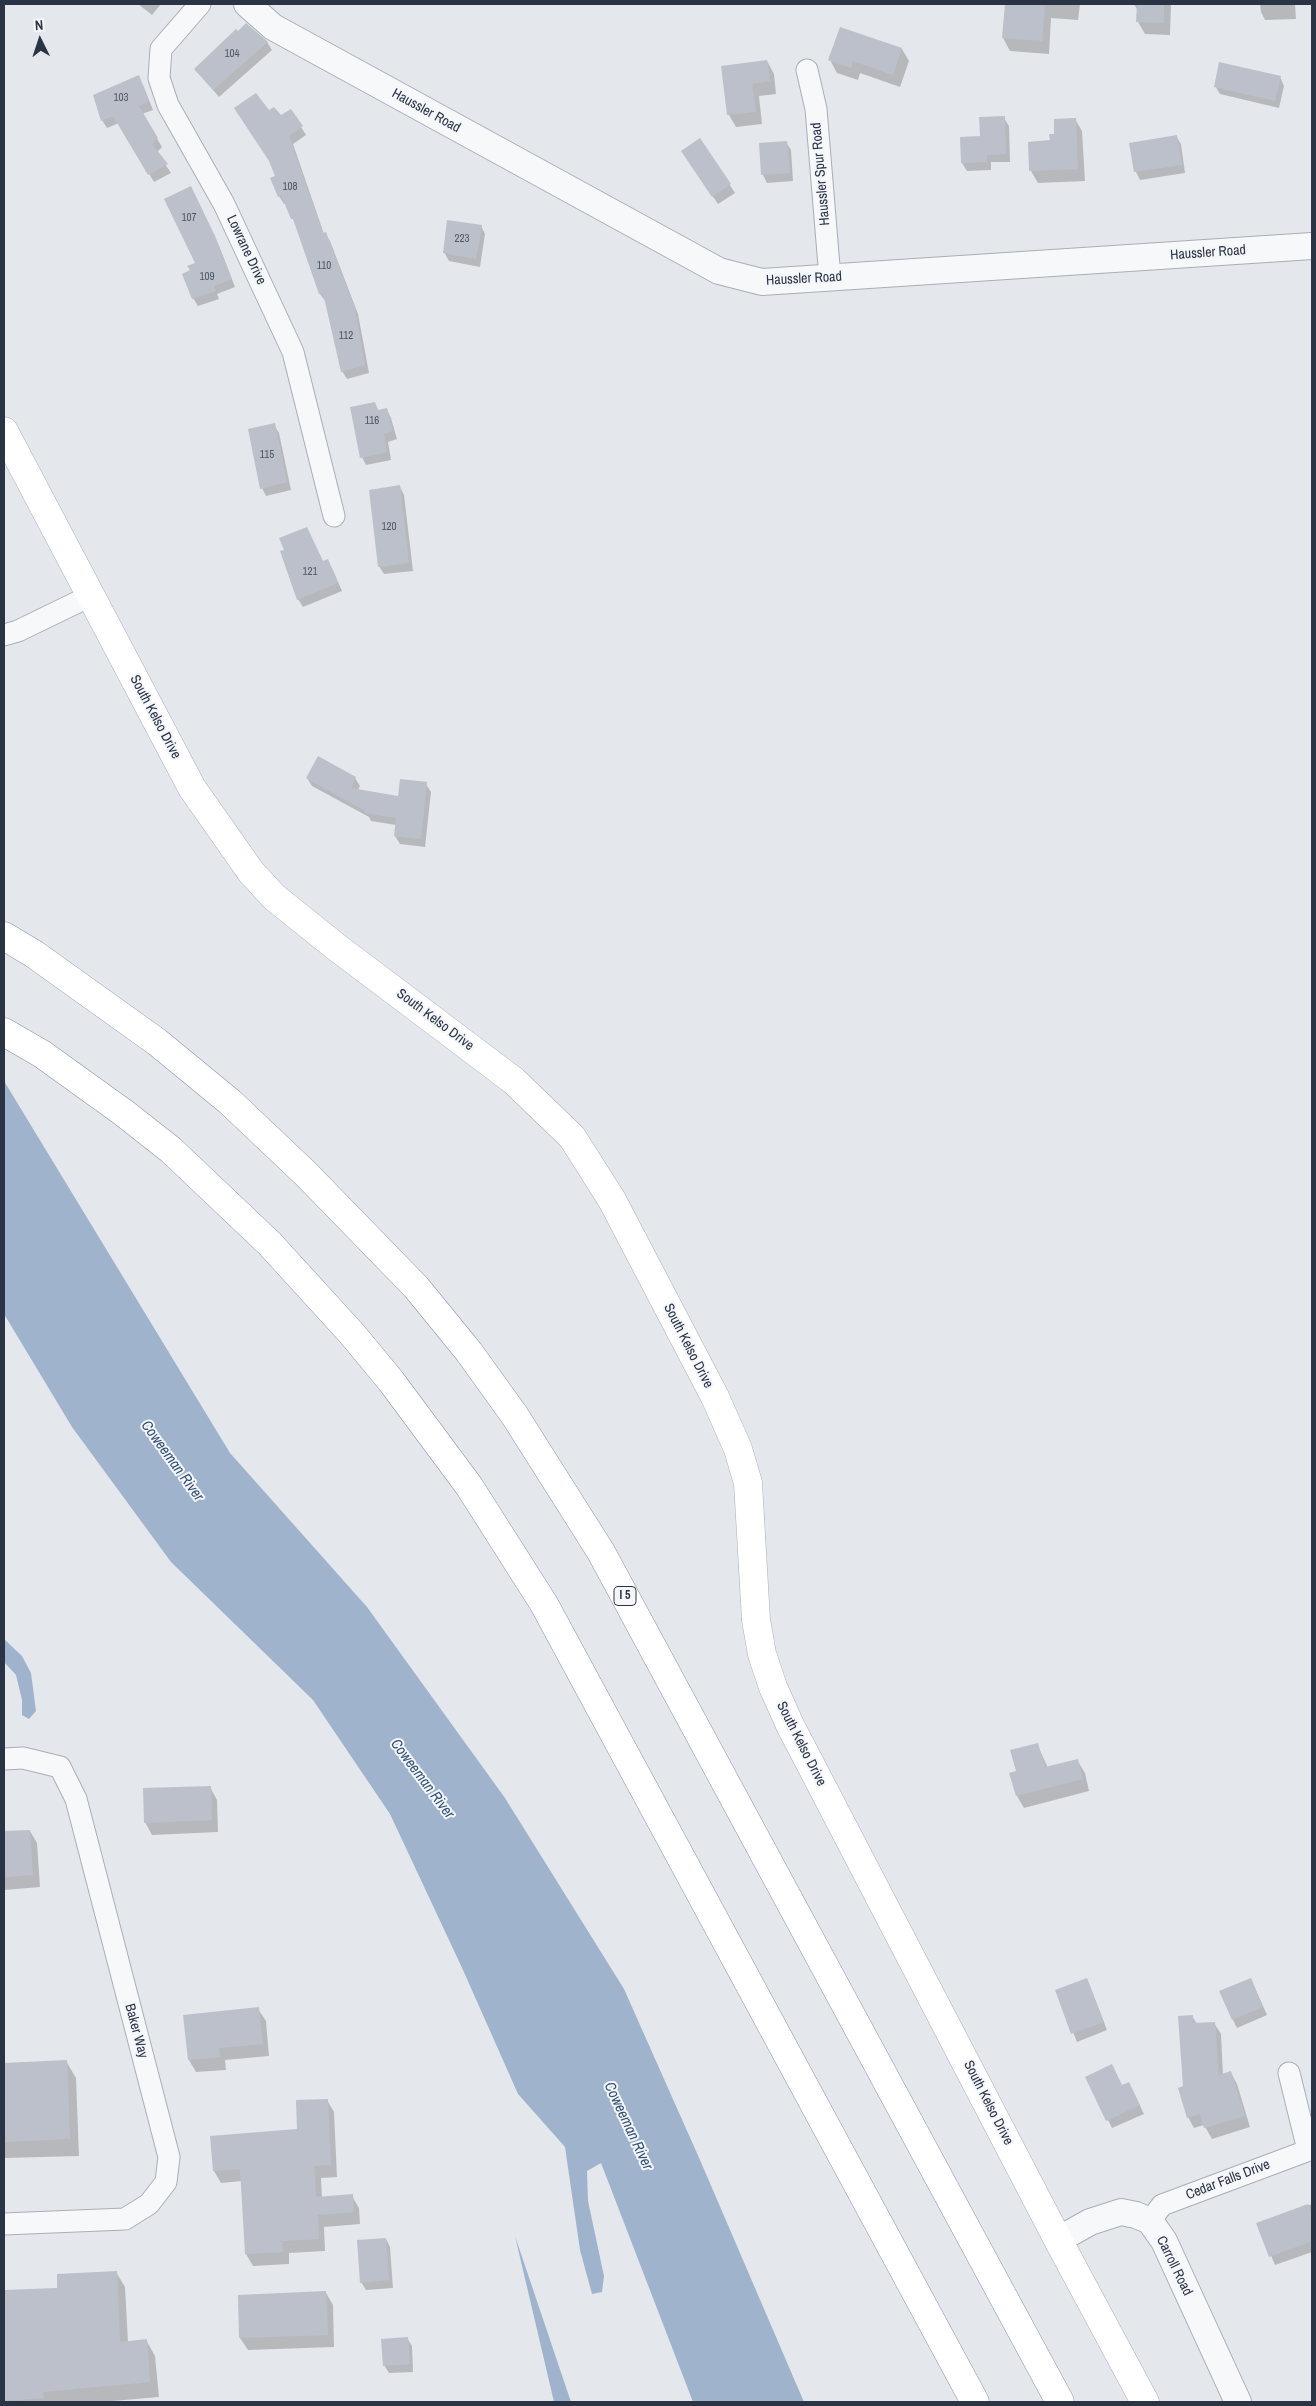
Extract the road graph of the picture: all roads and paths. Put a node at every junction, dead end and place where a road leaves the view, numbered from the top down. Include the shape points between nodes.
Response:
1 (200, 4) edge
2 (247, 4) edge
3 (807, 70) dead end
4 (1312, 246) edge
5 (830, 278) junction
6 (4, 431) edge
7 (334, 516) dead end
8 (90, 596) junction
9 (4, 635) edge
10 (4, 936) edge
11 (4, 1032) edge
12 (4, 1759) edge
13 (1289, 2073) dead end
14 (1310, 2150) edge
15 (1150, 2221) junction
16 (4, 2224) edge
17 (1058, 2240) junction
18 (975, 2402) edge
19 (1060, 2402) edge
20 (1145, 2402) edge
21 (1238, 2402) edge

1 - 7 street, Lowrane Drive via 162,49 159,78 168,105 224,204 293,352
2 - 5 street, Haussler Road via 273,27 719,271 762,282
3 - 5 street, Haussler Spur Road via 816,109
4 - 5 street, Haussler Road
6 - 8 main road, South Kelso Drive
8 - 9 street
8 - 17 main road, South Kelso Drive via 192,788 251,872 274,897 514,1081 572,1137 612,1200 715,1397 738,1449 748,1483 756,1620 762,1654 773,1687
10 - 19 main road, I 5 via 157,1042 230,1102 306,1174 416,1287 515,1416 601,1552
11 - 18 main road via 42,1054 171,1150 270,1244 391,1381 469,1486 544,1604
12 - 16 street, Baker Way via 23,1758 60,1767 76,1799 169,2157 166,2182 149,2204 125,2218
13 - 14 street
14 - 15 street, Cedar Falls Drive via 1162,2205
15 - 17 street, Carroll Road via 1121,2212 1090,2222
15 - 21 street, Carroll Road via 1164,2241
17 - 20 main road, South Kelso Drive

